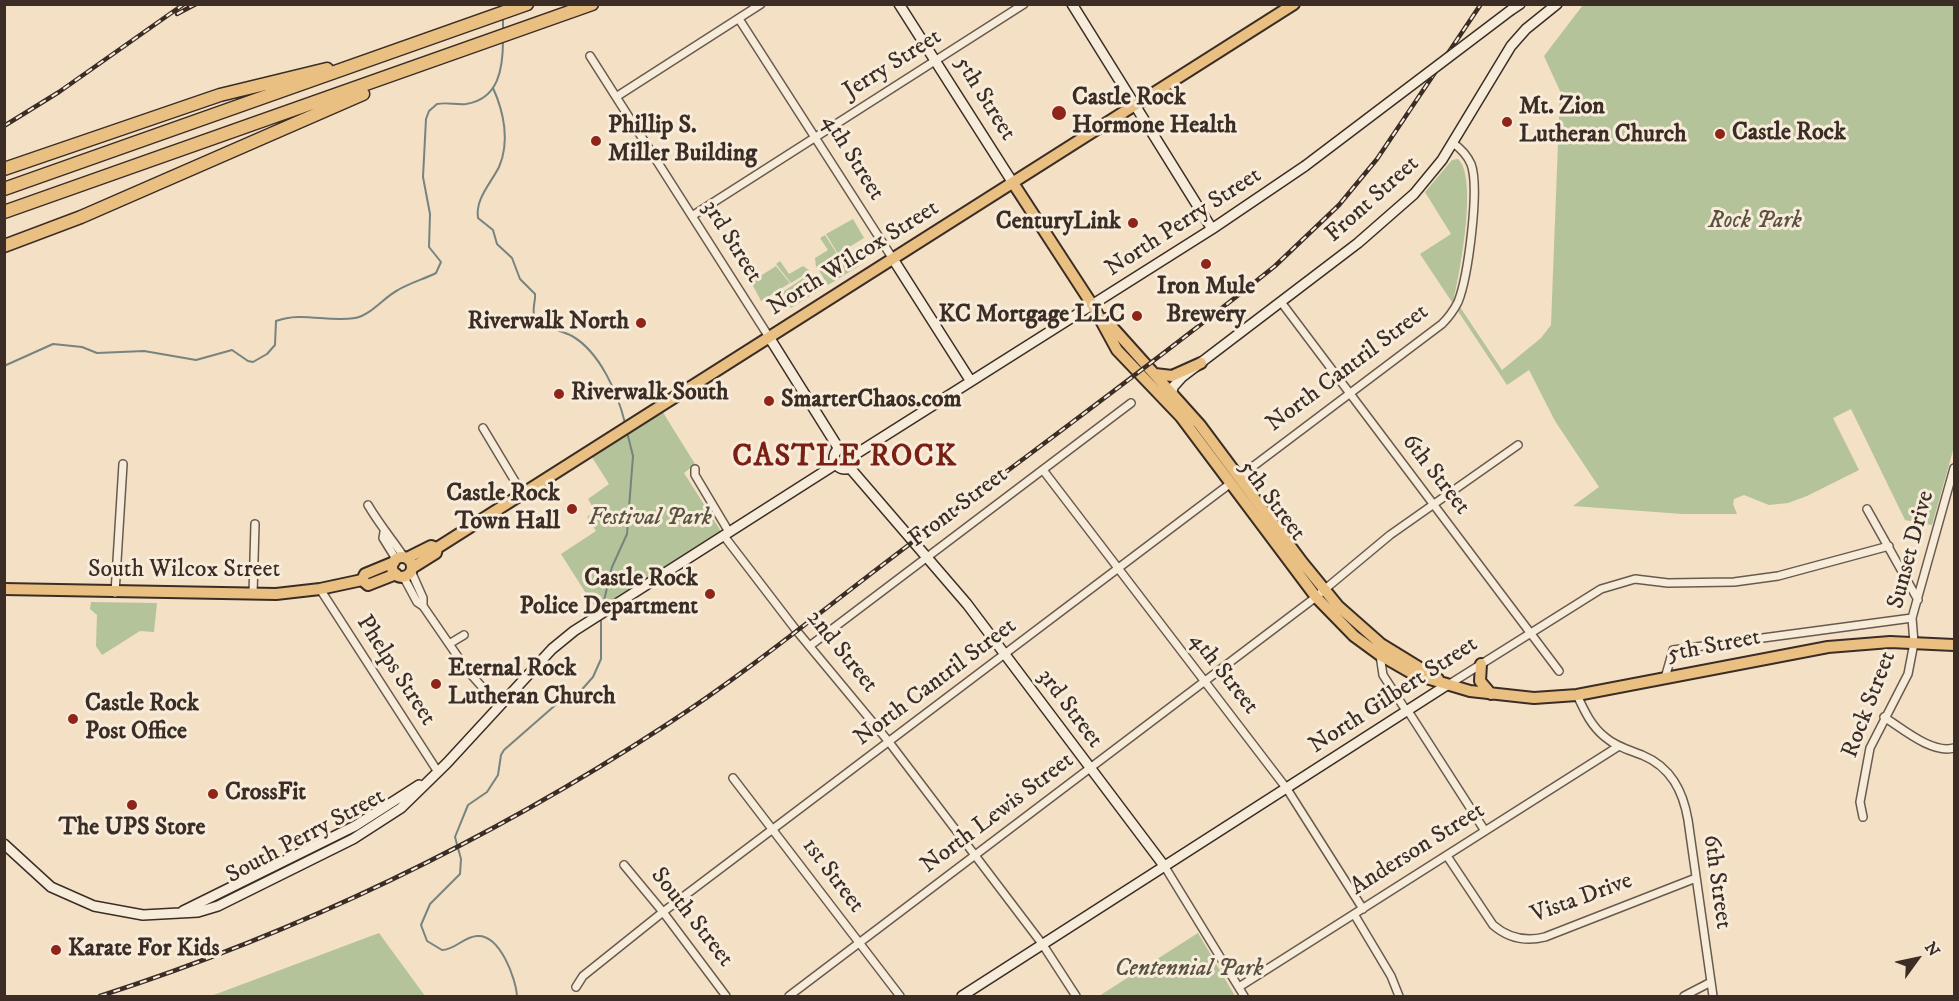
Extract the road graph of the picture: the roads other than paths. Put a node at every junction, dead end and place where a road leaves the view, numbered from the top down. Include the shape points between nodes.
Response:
1 (527, 4) edge
2 (592, 4) edge
3 (761, 4) edge
4 (900, 4) edge
5 (1024, 4) edge
6 (1072, 4) edge
7 (1294, 4) edge
8 (1520, 4) edge
9 (1555, 4) edge
10 (739, 19) junction
11 (392, 53) junction
12 (590, 56) dead end
13 (441, 59) junction
14 (935, 61) junction
15 (616, 97) junction
16 (1135, 105) junction
17 (815, 137) junction
18 (1453, 143) junction
19 (4, 169) edge
20 (1013, 183) junction
21 (4, 189) edge
22 (4, 212) edge
23 (692, 216) junction
24 (1212, 229) junction
25 (4, 246) edge
26 (893, 259) junction
27 (1281, 302) junction
28 (1093, 306) junction
29 (769, 338) junction
30 (1201, 363) junction
31 (1155, 374) junction
32 (1182, 377) junction
33 (970, 380) junction
34 (1171, 392) junction
35 (1349, 394) junction
36 (1131, 403) dead end
37 (1187, 417) junction
38 (483, 428) dead end
39 (1518, 445) dead end
40 (839, 449) junction
41 (856, 454) junction
42 (123, 464) dead end
43 (836, 464) junction
44 (850, 468) junction
45 (1954, 468) edge
46 (695, 469) dead end
47 (1043, 470) junction
48 (1235, 480) junction
49 (522, 494) junction
50 (1951, 497) edge
51 (1434, 504) junction
52 (368, 505) dead end
53 (1867, 509) dead end
54 (255, 524) dead end
55 (727, 534) junction
56 (1889, 546) junction
57 (928, 556) junction
58 (403, 566) junction
59 (1119, 570) junction
60 (4, 589) edge
61 (320, 589) junction
62 (115, 592) junction
63 (253, 594) junction
64 (1320, 594) junction
65 (1918, 600) junction
66 (1912, 618) junction
67 (1530, 633) junction
68 (464, 635) dead end
69 (1914, 642) junction
70 (449, 644) junction
71 (811, 645) junction
72 (1954, 645) edge
73 (1380, 655) junction
74 (1005, 656) junction
75 (1481, 664) junction
76 (1559, 671) dead end
77 (1665, 678) junction
78 (1204, 683) junction
79 (1447, 685) junction
80 (1577, 694) junction
81 (1492, 695) junction
82 (499, 706) junction
83 (1407, 711) junction
84 (1884, 717) junction
85 (889, 742) junction
86 (1618, 746) junction
87 (1954, 748) edge
88 (1090, 769) junction
89 (438, 772) junction
90 (733, 778) dead end
91 (1287, 789) junction
92 (1863, 817) dead end
93 (774, 830) junction
94 (1485, 831) junction
95 (4, 844) edge
96 (1447, 856) junction
97 (974, 857) junction
98 (624, 865) dead end
99 (1165, 867) junction
100 (1696, 878) junction
101 (1363, 909) junction
102 (663, 912) junction
103 (1353, 914) junction
104 (859, 944) junction
105 (1043, 945) junction
106 (1711, 982) junction
107 (576, 987) dead end
108 (1239, 987) junction
109 (726, 996) edge
110 (789, 996) edge
111 (900, 996) edge
112 (962, 996) edge
113 (1076, 996) edge
114 (1244, 996) edge
115 (1399, 996) edge
116 (1684, 996) edge
117 (1713, 996) edge

1 - 11 highway
2 - 13 highway
3 - 10 street
4 - 14 street, 5th Street
5 - 14 street, Jerry Street
6 - 16 street
7 - 16 main road, North Wilcox Street
8 - 24 street, North Perry Street, bridge via 1305,166
9 - 18 street, Front Street via 1504,55
10 - 15 street
10 - 17 street, 4th Street
11 - 19 highway via 219,95
11 - 21 highway
12 - 15 street, 3rd Street
13 - 22 highway
13 - 25 highway via 90,213
14 - 17 street, Jerry Street
14 - 20 street, 5th Street
15 - 23 street, 3rd Street
16 - 20 main road, North Wilcox Street
16 - 24 street
17 - 23 street, Jerry Street
17 - 26 street, 4th Street
18 - 27 street, Front Street via 1429,178 1406,201
18 - 35 street, North Cantril Street via 1468,159 1473,183 1471,240 1458,302 1442,324
20 - 26 main road, North Wilcox Street
20 - 28 main road, 5th Street
23 - 29 street, 3rd Street
24 - 28 street, North Perry Street
26 - 29 main road, North Wilcox Street
26 - 33 street, 4th Street
27 - 30 street, Front Street
27 - 35 street, 6th Street
28 - 31 main road, 5th Street
28 - 33 street, North Perry Street
28 - 37 main road, 5th Street via 1117,350
29 - 40 street, 3rd Street
29 - 49 main road, North Wilcox Street
30 - 31 main road via 1172,376
30 - 32 street, Front Street
31 - 34 main road, 5th Street
32 - 34 street, Front Street
32 - 37 street via 1180,396
33 - 41 street, North Perry Street
34 - 37 main road, 5th Street
35 - 48 street, North Cantril Street
35 - 51 street, 6th Street
36 - 47 street, Front Street
37 - 48 main road, 5th Street
38 - 49 street
39 - 51 street, North Lewis Street
40 - 41 street via 849,448
40 - 43 street
41 - 44 street
42 - 62 street
43 - 44 street via 842,469
43 - 55 street
44 - 57 street, 3rd Street
45 - 50 street, Sunset Drive
46 - 55 street, 2nd Street
47 - 57 street, Front Street
47 - 59 street, 4th Street
48 - 59 street, North Cantril Street
48 - 64 main road, 5th Street
49 - 58 main road, North Wilcox Street via 437,548 436,553
50 - 65 street, Sunset Drive
51 - 64 street, North Lewis Street
51 - 67 street, 6th Street
52 - 58 street via 389,535
53 - 56 street
54 - 63 street
55 - 71 street, 2nd Street
55 - 82 street via 574,631
56 - 65 street
56 - 67 street, North Gilbert Street via 1778,576 1734,582 1635,579 1601,589
57 - 71 street, Front Street
57 - 74 street, 3rd Street
58 - 61 main road, South Wilcox Street via 368,585 362,580
58 - 70 street via 417,602
59 - 74 street, North Cantril Street
59 - 78 street, 4th Street
60 - 62 main road, South Wilcox Street
61 - 63 main road, South Wilcox Street
61 - 89 street, Phelps Street
62 - 63 main road, South Wilcox Street
64 - 73 main road, 5th Street via 1348,630
64 - 78 street, North Lewis Street
64 - 79 main road, 5th Street via 1374,639
65 - 66 street, Sunset Drive
66 - 69 street, Sunset Drive
66 - 77 street via 1673,650
67 - 75 street, North Gilbert Street
67 - 76 street, 6th Street
68 - 70 street
69 - 72 main road, 5th Street
69 - 77 main road, 5th Street via 1828,647
69 - 84 street, Rock Street via 1908,674
70 - 82 street
71 - 85 street, 2nd Street
73 - 79 main road, 5th Street via 1413,674
73 - 83 street via 1383,675
74 - 85 street, North Cantril Street
74 - 88 street, 3rd Street
75 - 79 street, North Gilbert Street
75 - 81 main road via 1480,681
77 - 80 main road, 5th Street
78 - 88 street, North Lewis Street
78 - 91 street, 4th Street
79 - 81 main road, 5th Street
79 - 83 street, North Gilbert Street
80 - 81 main road, 5th Street via 1534,698
80 - 86 street, 6th Street via 1597,729
82 - 89 street, South Perry Street
83 - 91 street, North Gilbert Street
83 - 94 street
84 - 87 street via 1914,736 1946,750
84 - 92 street, Rock Street via 1870,748 1860,802
85 - 93 street, North Cantril Street
85 - 97 street, 2nd Street
86 - 94 street, Anderson Street
86 - 100 street, 6th Street via 1658,764 1678,787 1686,811
88 - 97 street, North Lewis Street
88 - 99 street, 3rd Street
89 - 95 street, South Perry Street via 355,826 180,912 126,913 79,901 42,879
90 - 93 street, 1st Street
91 - 99 street, North Gilbert Street
91 - 101 street, 4th Street
93 - 102 street, North Cantril Street
93 - 104 street, 1st Street
94 - 96 street, Anderson Street
96 - 100 street, Vista Drive via 1493,925 1503,933 1523,939 1545,937
96 - 101 street, Anderson Street
97 - 104 street, North Lewis Street
97 - 105 street, 2nd Street
98 - 102 street, South Street
99 - 105 street, North Gilbert Street
99 - 108 street, 3rd Street
100 - 106 street, 6th Street
101 - 103 street, Anderson Street
102 - 107 street, North Cantril Street via 584,976
102 - 109 street, South Street
103 - 108 street, Anderson Street
103 - 115 street
104 - 110 street, North Lewis Street
104 - 111 street, 1st Street
105 - 112 street, North Gilbert Street
105 - 113 street, 2nd Street
106 - 116 street
106 - 117 street, 6th Street
108 - 114 street, 3rd Street

